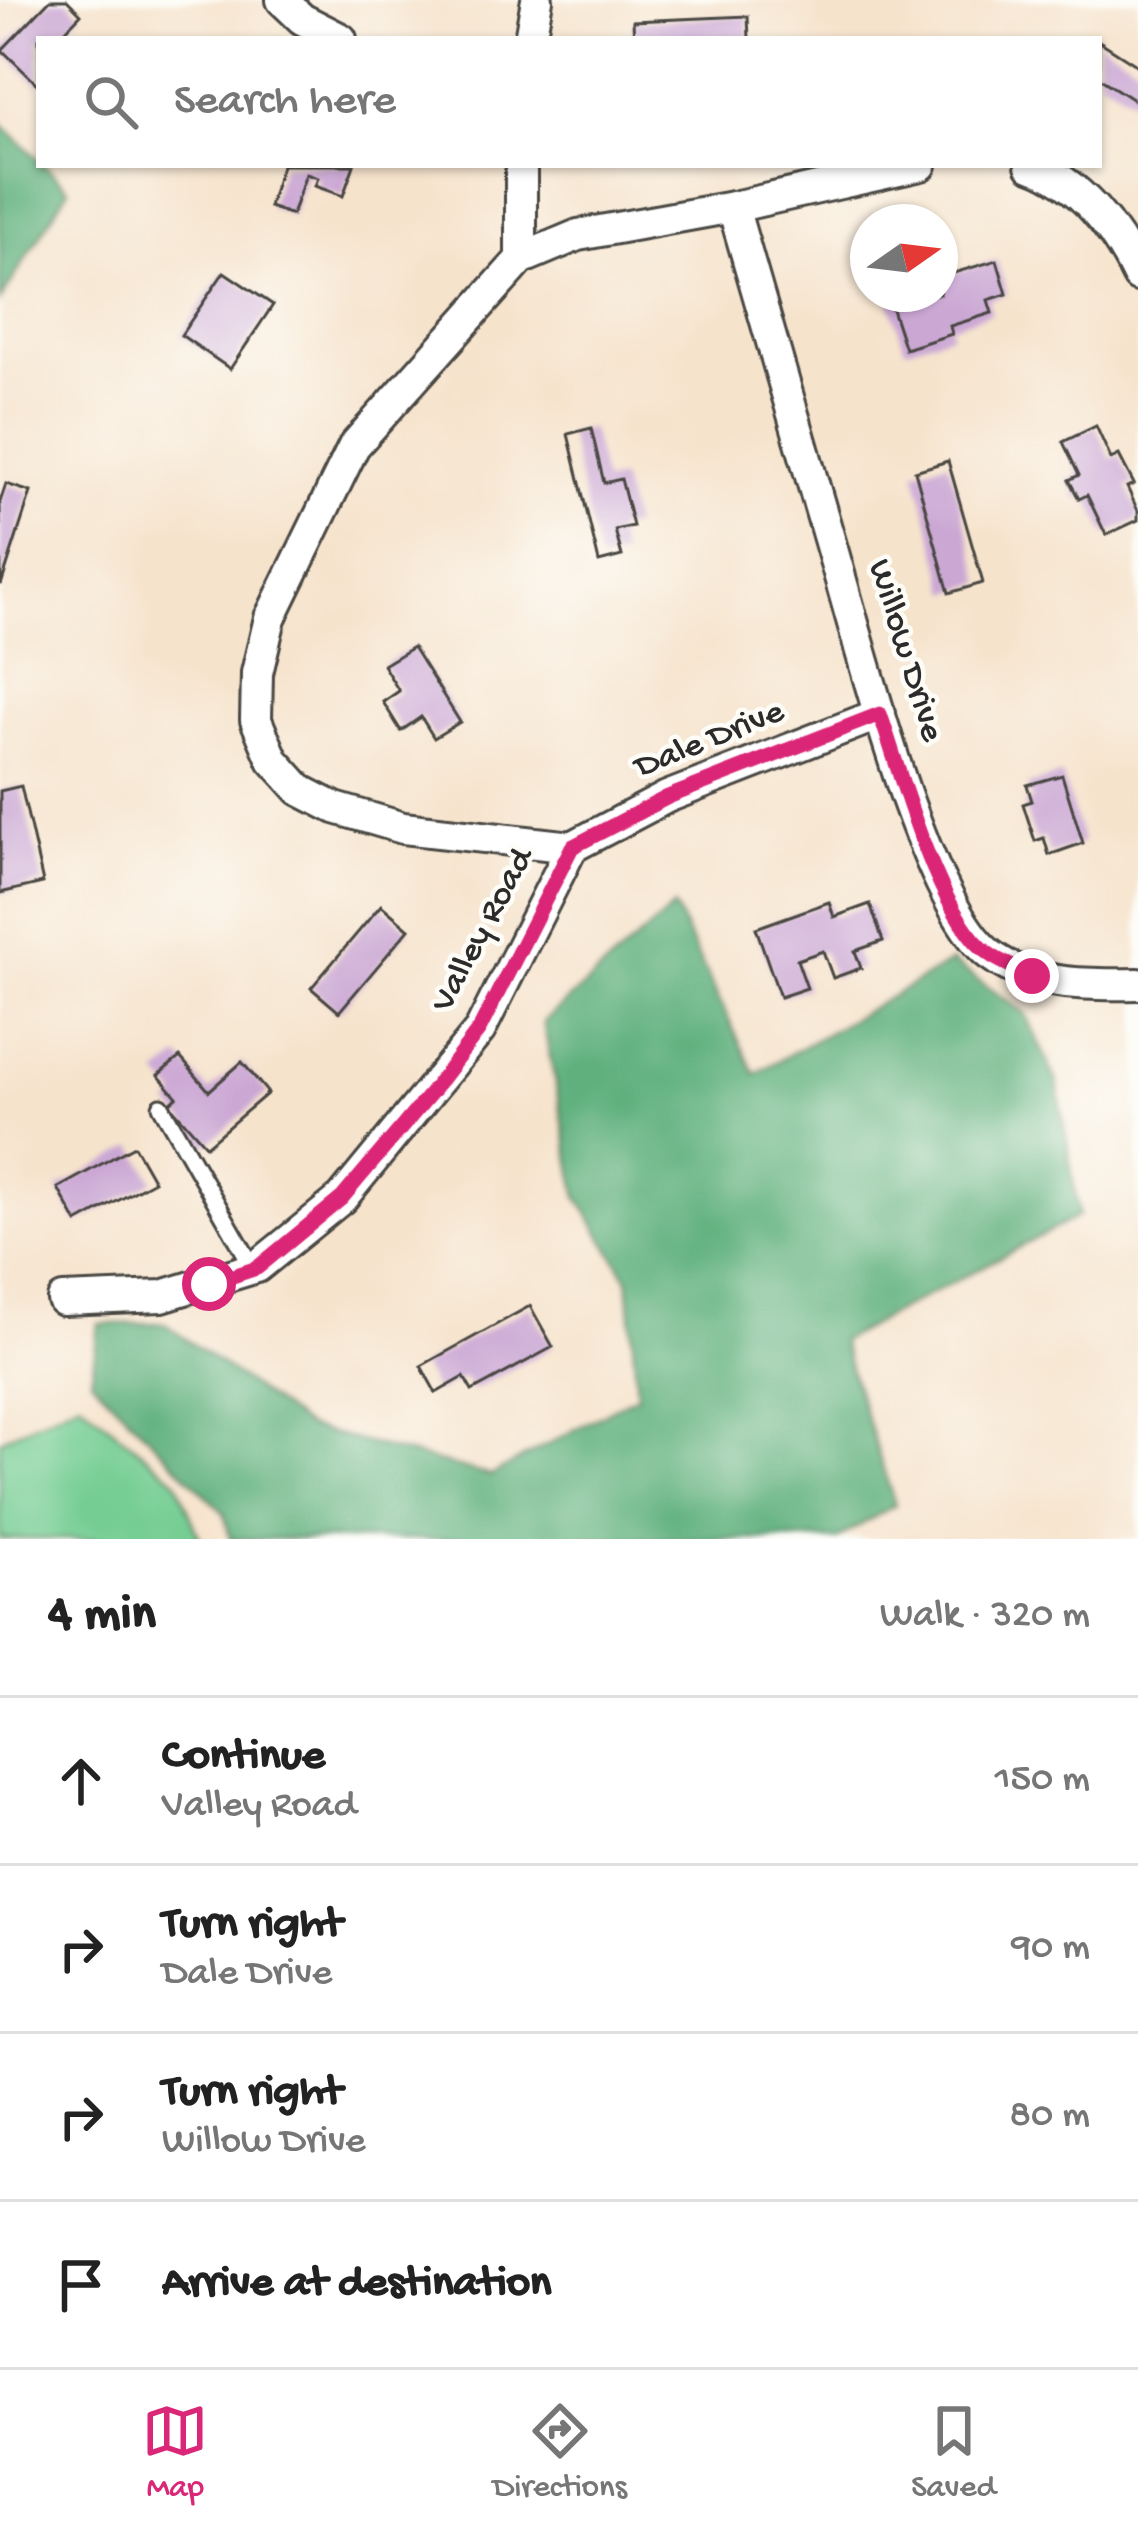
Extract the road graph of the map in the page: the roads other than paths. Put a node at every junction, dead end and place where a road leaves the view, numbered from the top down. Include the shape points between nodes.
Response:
1 (282, 0) edge
2 (537, 0) edge
3 (335, 36) edge
4 (531, 36) edge
5 (521, 168) edge
6 (908, 168) edge
7 (1040, 168) edge
8 (733, 207) junction
9 (521, 259) junction
10 (1138, 276) edge
11 (880, 714) junction
12 (572, 847) junction
13 (1138, 984) edge
14 (161, 1106) dead end
15 (254, 1269) junction
16 (63, 1300) dead end

1 - 3 street
2 - 4 street
5 - 9 street
6 - 8 street
7 - 10 street via 1090,202
8 - 9 street via 578,235
8 - 11 street, Willow Drive
9 - 12 street, Valley Road via 354,446 270,618 256,720 273,760 300,790 335,808 403,828
11 - 12 street, Dale Drive via 668,797
11 - 13 street, Willow Drive via 957,917 989,954 1032,976
12 - 15 street, Valley Road via 479,1030 342,1198
14 - 15 lane
15 - 16 street, Valley Road via 162,1296

